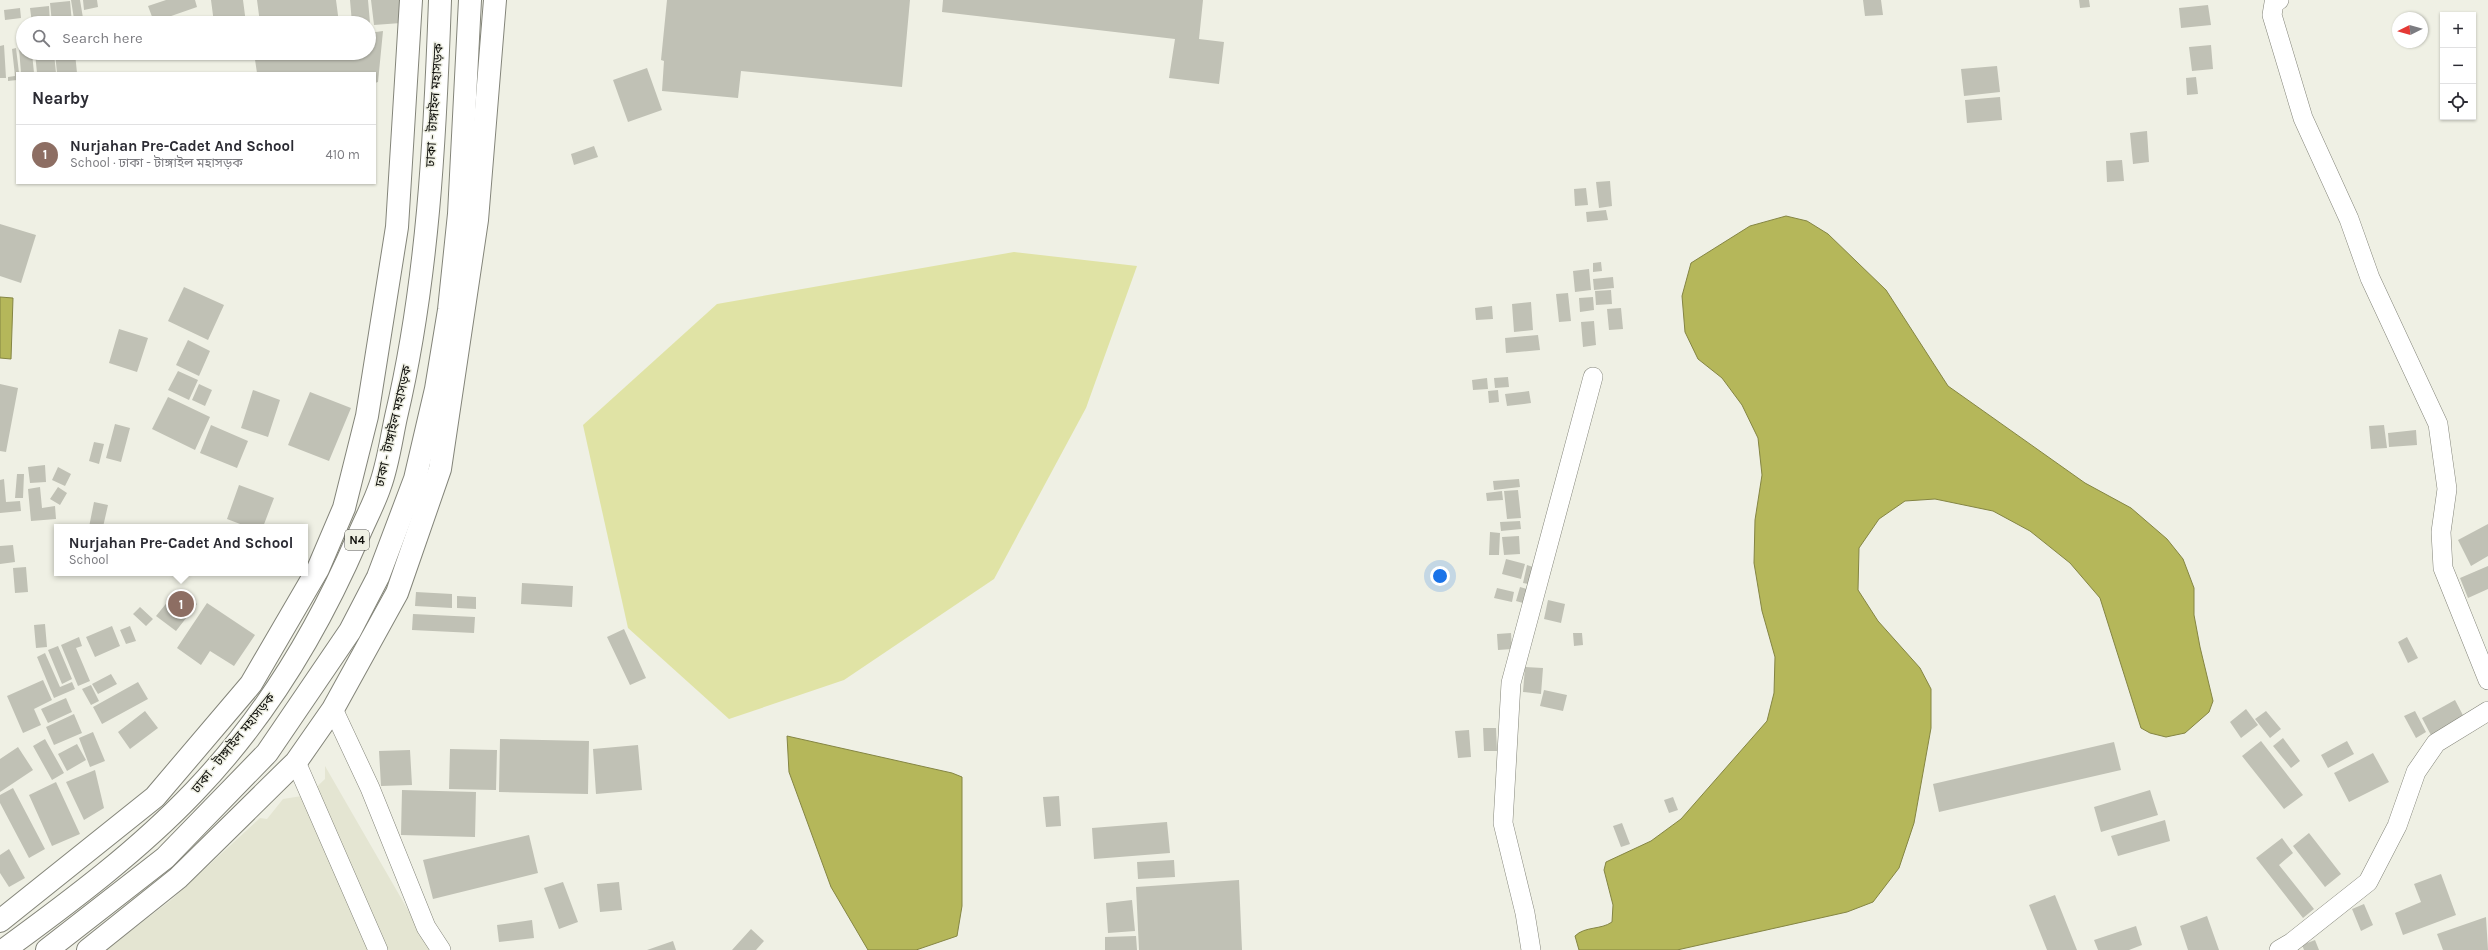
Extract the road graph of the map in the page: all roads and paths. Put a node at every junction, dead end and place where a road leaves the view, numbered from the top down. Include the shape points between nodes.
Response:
1 (411, 0) edge
2 (440, 0) edge
3 (470, 0) edge
4 (495, 0) edge
5 (2279, 0) edge
6 (1593, 377) dead end
7 (2488, 680) edge
8 (333, 710) junction
9 (2488, 711) edge
10 (296, 762) junction
11 (0, 921) edge
12 (4, 950) edge
13 (47, 950) edge
14 (88, 950) edge
15 (378, 950) edge
16 (441, 950) edge
17 (1531, 950) edge
18 (2278, 950) edge

1 - 11 main road via 397,227 367,416 344,508 318,569 251,684 155,797
2 - 12 main road, ঢাকা - টাঙ্গাইল মহাসড়ক / N4 via 437,78 417,322 380,486 343,571 322,616 263,709 195,791 102,877
3 - 13 main road, ঢাকা - টাঙ্গাইল মহাসড়ক / N4 via 459,214 449,310 436,389 416,480 378,577 350,631 267,753 165,858
4 - 8 main road via 478,220 440,469 397,593
5 - 7 street via 2274,3 2272,15 2303,118 2349,219 2370,278 2438,424 2447,489 2441,532 2443,568
6 - 17 street via 1511,683 1503,823 1525,912
8 - 10 main road
8 - 16 street via 370,788 426,927
9 - 18 street via 2432,748 2416,772 2397,826 2368,882 2291,943
10 - 14 main road via 178,878
10 - 15 street

